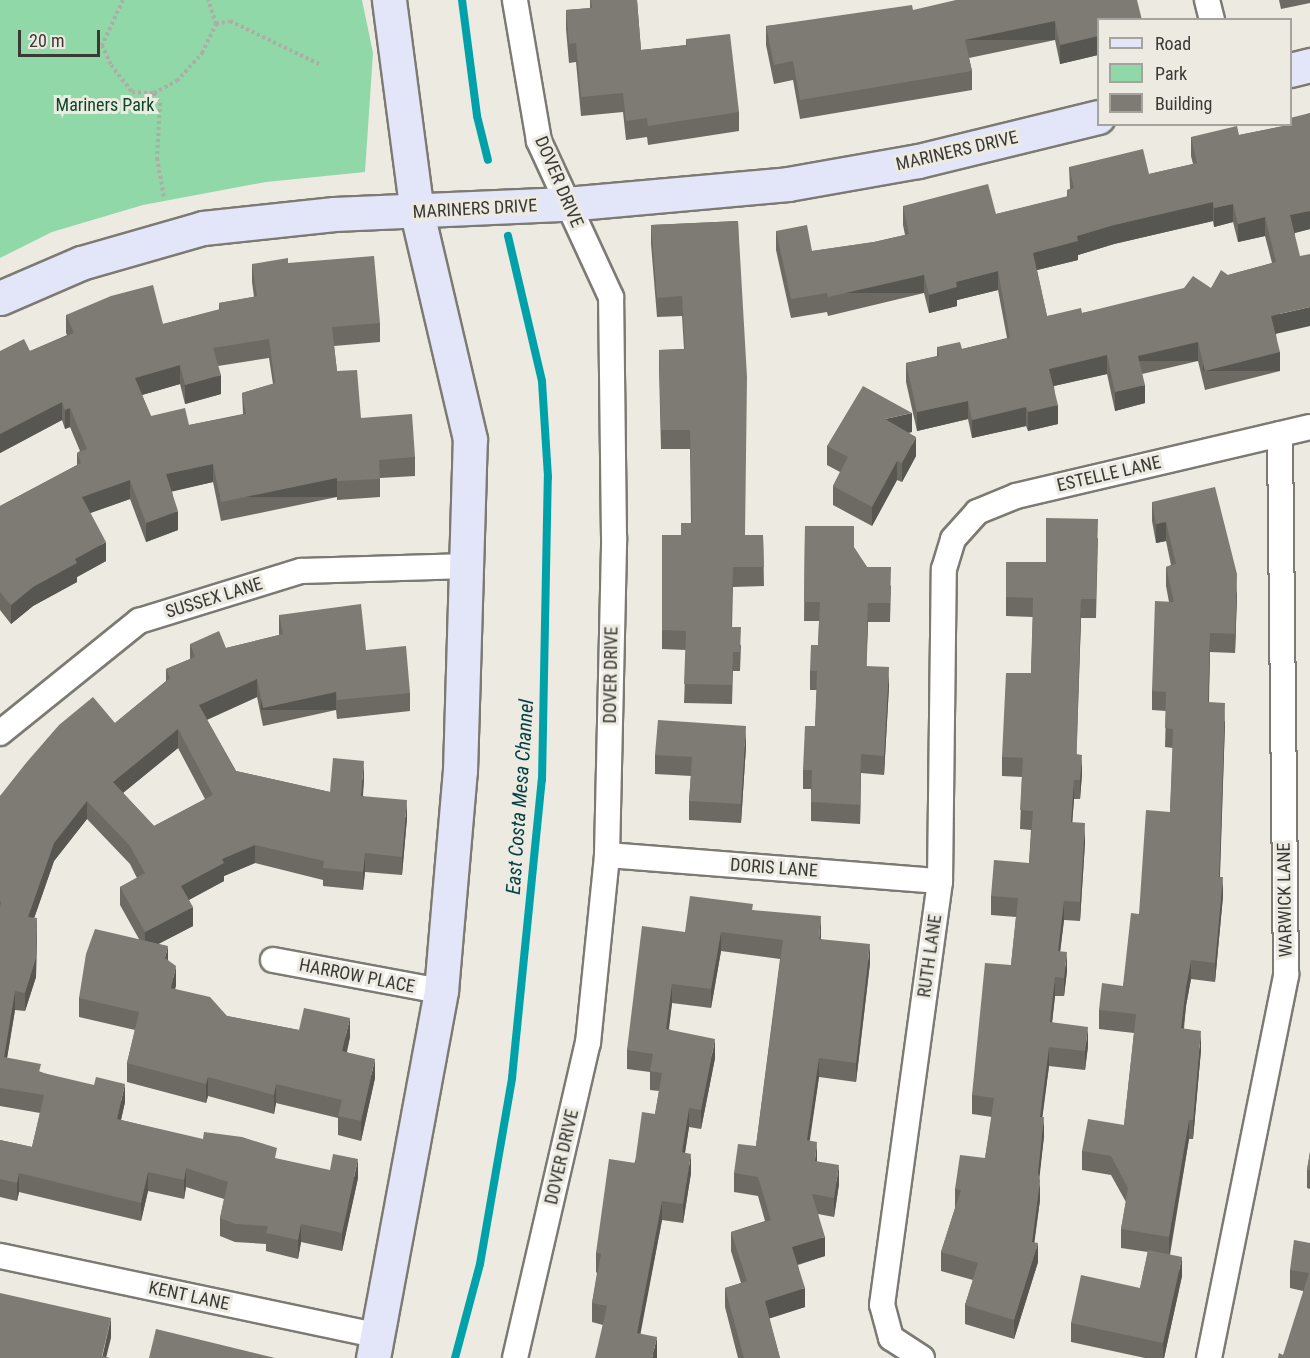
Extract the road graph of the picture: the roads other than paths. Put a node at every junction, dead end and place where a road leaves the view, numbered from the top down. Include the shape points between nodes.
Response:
1 (389, 0) edge
2 (515, 0) edge
3 (1207, 0) edge
4 (1212, 18) edge
5 (1310, 65) edge
6 (1292, 70) edge
7 (1097, 117) edge
8 (566, 204) junction
9 (417, 213) junction
10 (0, 298) edge
11 (1310, 427) edge
12 (1280, 434) junction
13 (468, 566) junction
14 (944, 569) joint
15 (0, 733) edge
16 (607, 855) junction
17 (940, 881) junction
18 (273, 960) dead end
19 (441, 992) junction
20 (0, 1256) edge
21 (376, 1347) edge
22 (515, 1358) edge
23 (922, 1358) edge
24 (1209, 1358) edge

1 - 9 street
2 - 8 street, DOVER DRIVE via 539,141
3 - 4 street
5 - 6 street
7 - 8 street, MARINERS DRIVE via 824,179
8 - 9 street, MARINERS DRIVE
8 - 16 street, DOVER DRIVE via 610,297 614,537
9 - 10 street, MARINERS DRIVE via 334,214 202,228 81,263
9 - 13 street via 470,439
11 - 12 street, ESTELLE LANE
12 - 14 street, ESTELLE LANE via 1016,496 977,512 953,539
12 - 24 street, WARWICK LANE via 1286,975
13 - 15 street, SUSSEX LANE via 301,571 139,621
13 - 19 street via 460,771
14 - 17 street, RUTH LANE
16 - 17 street, DORIS LANE
16 - 22 street, DOVER DRIVE via 588,1043
17 - 23 street, RUTH LANE via 882,1305 891,1338
18 - 19 street, HARROW PLACE
19 - 21 street
20 - 21 street, KENT LANE

